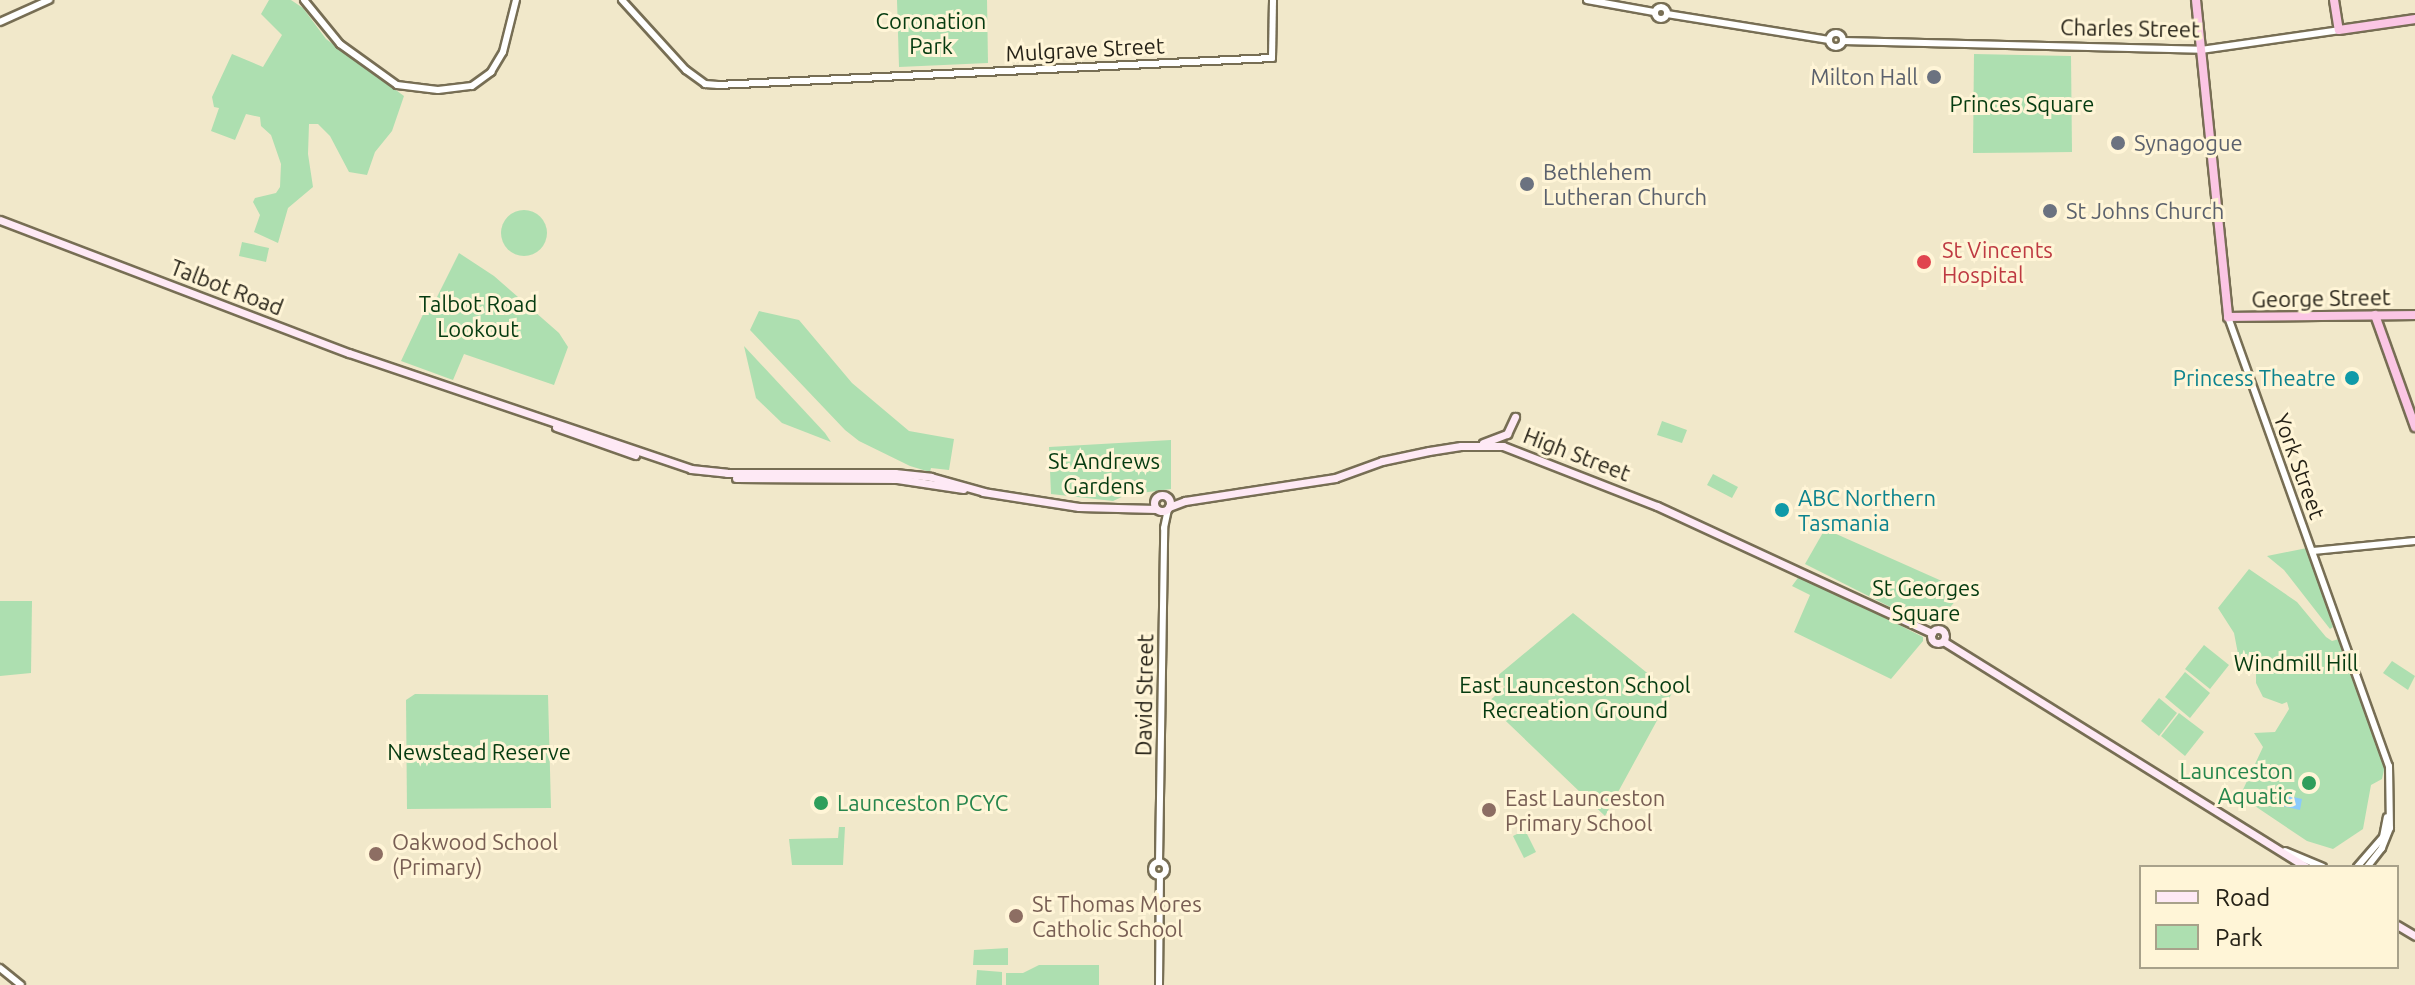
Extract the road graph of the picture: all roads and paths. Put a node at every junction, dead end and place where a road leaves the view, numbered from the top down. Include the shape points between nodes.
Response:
1 (49, 0) edge
2 (304, 0) edge
3 (516, 0) edge
4 (622, 0) edge
5 (1273, 0) edge
6 (1587, 0) edge
7 (2196, 0) edge
8 (2334, 0) edge
9 (2415, 19) edge
10 (0, 22) edge
11 (2339, 30) junction
12 (2201, 50) junction
13 (0, 220) edge
14 (2375, 315) junction
15 (2415, 315) edge
16 (2228, 317) junction
17 (1515, 417) dead end
18 (2415, 427) edge
19 (1478, 445) junction
20 (1157, 497) junction
21 (1167, 497) junction
22 (1185, 501) junction
23 (1138, 506) junction
24 (1168, 508) junction
25 (1157, 510) junction
26 (1164, 528) junction
27 (2415, 541) edge
28 (2313, 551) junction
29 (2391, 793) junction
30 (2274, 847) junction
31 (2303, 865) edge
32 (2318, 865) edge
33 (2359, 865) edge
34 (2370, 865) edge
35 (0, 968) edge
36 (21, 985) edge
37 (1159, 985) edge

1 - 10 street
2 - 3 street via 340,44 397,85 438,90 472,86 491,72 503,52
4 - 5 street, Mulgrave Street via 679,63 708,85 1272,58
6 - 12 street, Charles Street via 1654,12 1662,7 1667,14 1829,40 1837,33 1843,41
7 - 12 highway, York Street
8 - 11 highway
9 - 11 highway, Charles Street
11 - 12 street, Charles Street
12 - 16 highway, York Street
13 - 23 main road, Talbot Road via 349,353 691,469 892,477 1079,507
14 - 15 highway, George Street
14 - 16 highway, George Street
14 - 18 highway
16 - 28 street, York Street
17 - 19 main road via 1507,434
19 - 22 main road, High Street via 1388,459 1335,478
19 - 30 main road, High Street via 1513,448 1565,467 1932,633 1934,642 1943,641
20 - 21 main road, High Street
20 - 23 main road
20 - 25 main road
21 - 22 main road, High Street
21 - 24 main road
22 - 24 main road, High Street
23 - 25 main road
24 - 25 main road, High Street
24 - 26 street, David Street
25 - 26 street, David Street
26 - 37 street, David Street via 1159,862 1152,869 1160,876
27 - 28 street
28 - 29 street, York Street via 2384,748
29 - 33 street, York Street via 2383,837
29 - 34 street, York Street via 2388,835
30 - 31 main road
30 - 32 street
35 - 36 street

